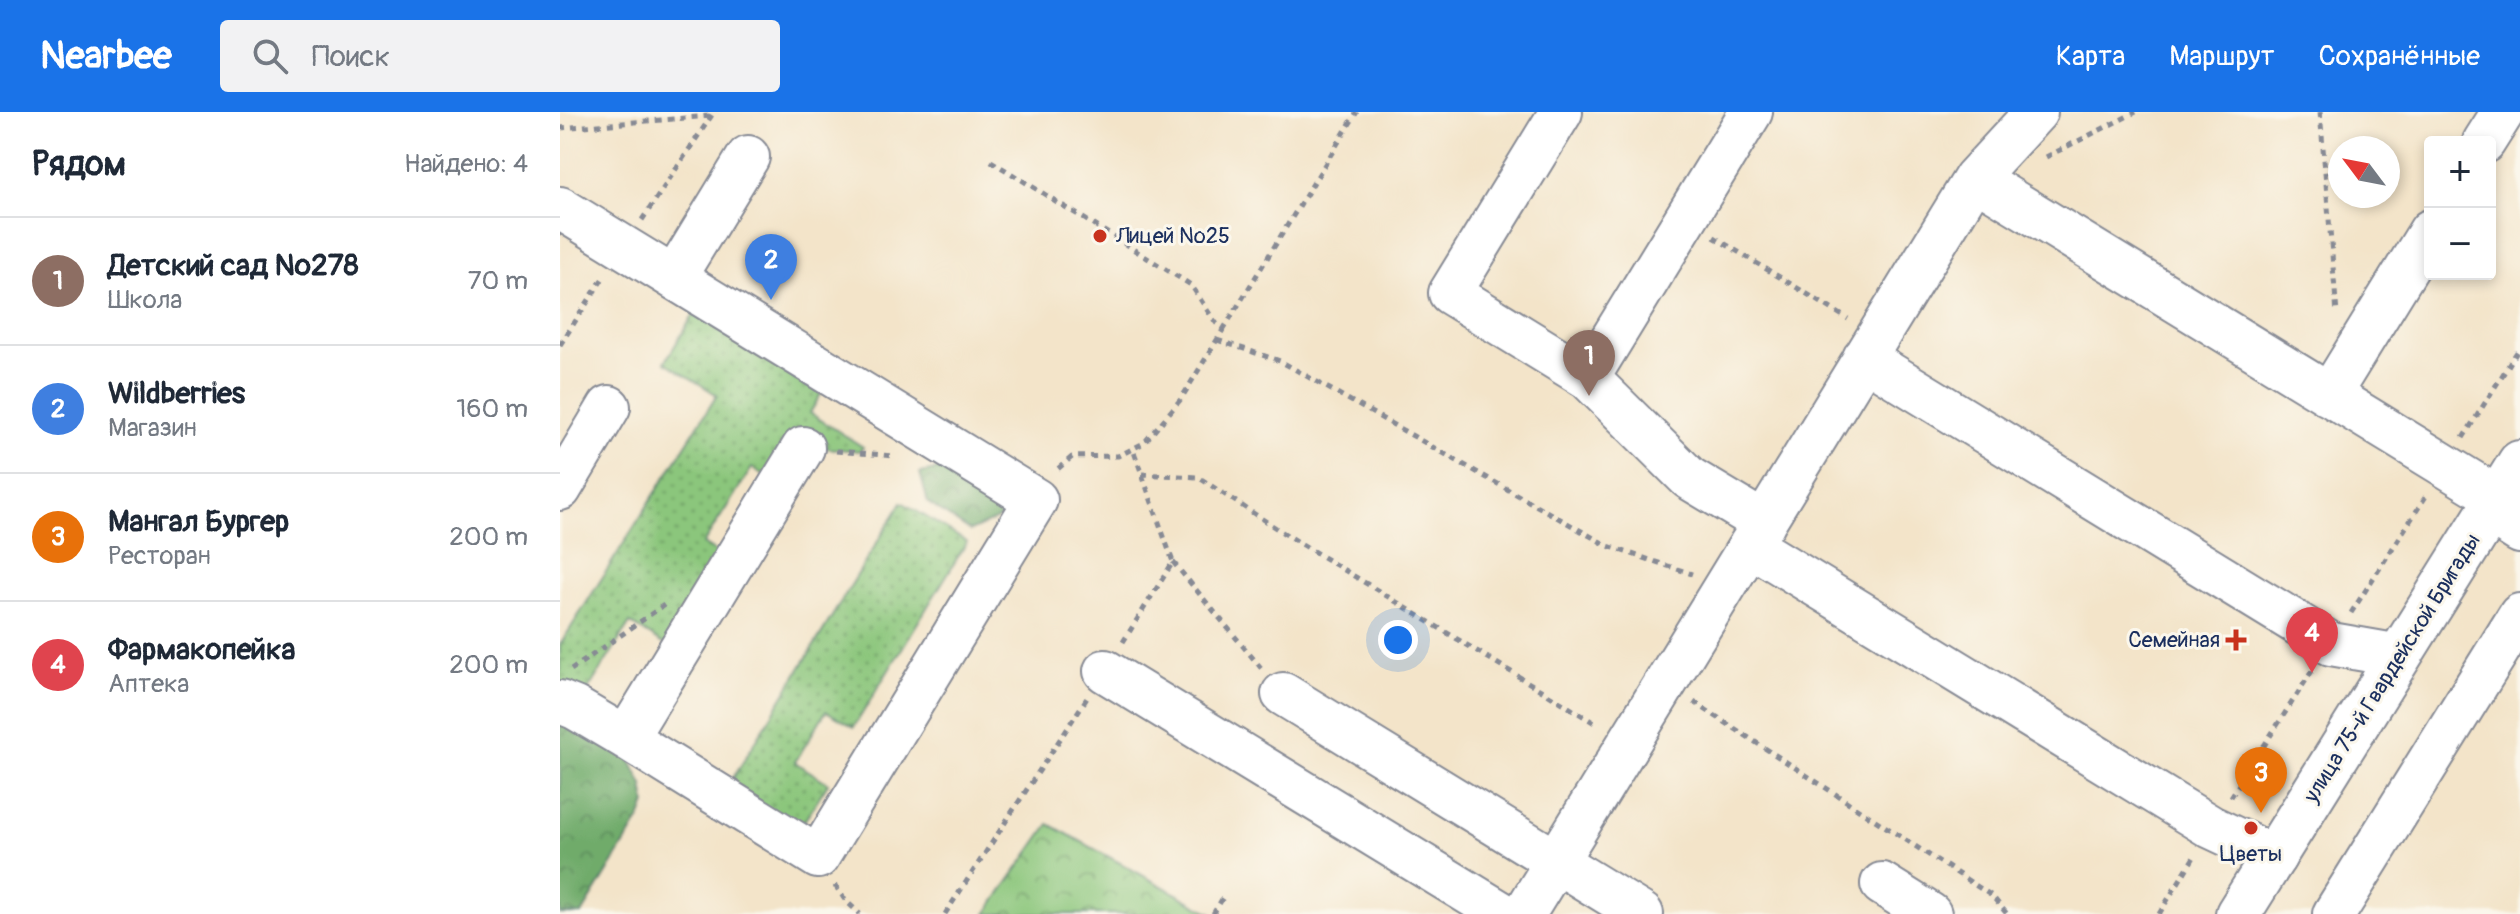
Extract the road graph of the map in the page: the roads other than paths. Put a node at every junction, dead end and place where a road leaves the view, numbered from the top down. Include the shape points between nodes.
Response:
1 (1561, 112) edge
2 (1751, 112) edge
3 (2036, 112) edge
4 (2503, 112) edge
5 (2488, 136) edge
6 (748, 157) dead end
7 (1975, 178) junction
8 (560, 208) edge
9 (2424, 241) edge
10 (674, 278) junction
11 (1871, 348) junction
12 (1588, 378) junction
13 (2336, 384) junction
14 (609, 407) dead end
15 (803, 448) dead end
16 (560, 489) edge
17 (2507, 501) edge
18 (1757, 534) junction
19 (2520, 615) edge
20 (2400, 656) junction
21 (1105, 671) dead end
22 (1283, 694) road end
23 (560, 702) edge
24 (626, 738) junction
25 (2275, 857) junction
26 (1556, 862) junction
27 (1882, 884) dead end
28 (1503, 914) edge
29 (1524, 914) edge
30 (1642, 914) edge
31 (1930, 914) edge
32 (2238, 914) edge
33 (2334, 914) edge

1 - 12 lane via 1450,293
2 - 12 lane
3 - 7 lane
4 - 5 lane
6 - 10 lane
7 - 11 lane
7 - 13 lane
8 - 10 lane
9 - 13 lane
10 - 24 lane via 1036,500 818,857
11 - 18 lane
11 - 20 lane via 2331,644
12 - 18 lane via 1689,478
13 - 17 lane
14 - 16 lane
15 - 24 lane
17 - 20 main road, улица 75-й Гвардейской Бригады
18 - 25 lane via 2211,827
18 - 26 lane
19 - 33 lane
20 - 25 main road, улица 75-й Гвардейской Бригады
21 - 28 lane
22 - 26 lane
23 - 24 lane
25 - 32 main road, улица 75-й Гвардейской Бригады
26 - 29 lane
26 - 30 lane
27 - 31 lane

